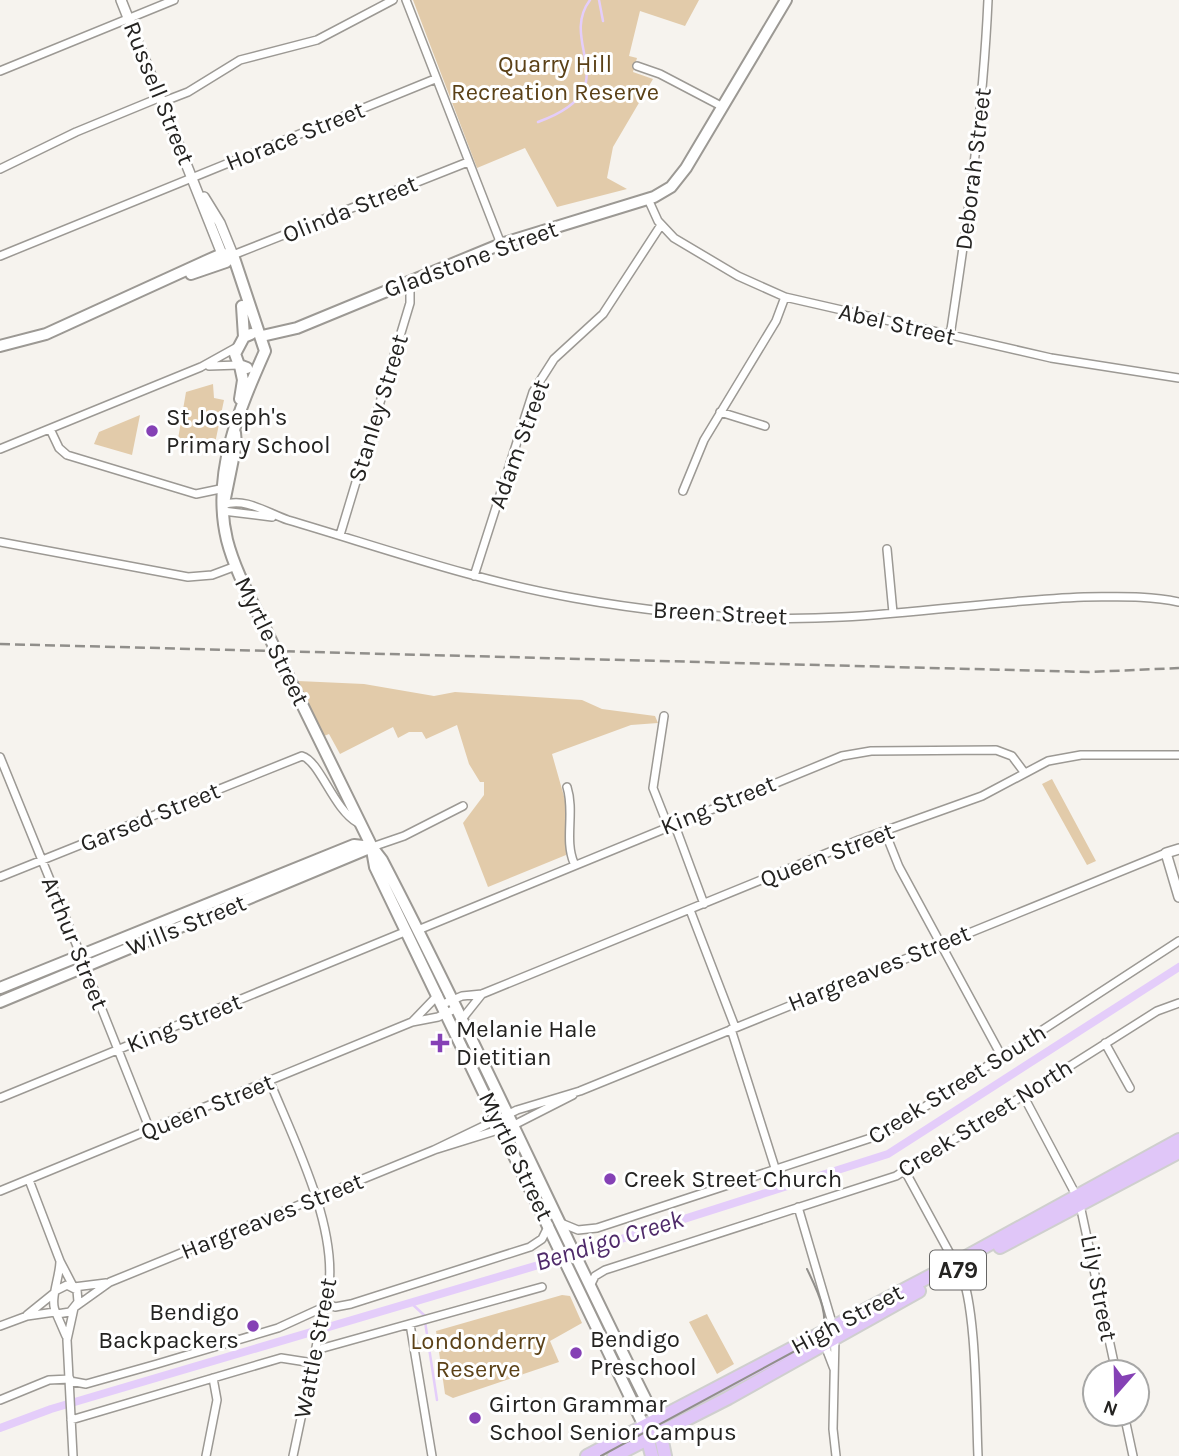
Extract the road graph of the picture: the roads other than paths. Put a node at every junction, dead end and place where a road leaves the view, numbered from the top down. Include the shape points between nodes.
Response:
1 (121, 0) edge
2 (174, 0) edge
3 (393, 0) edge
4 (406, 0) edge
5 (786, 0) edge
6 (988, 0) edge
7 (129, 19) junction
8 (637, 66) dead end
9 (0, 71) edge
10 (435, 79) junction
11 (162, 99) junction
12 (723, 107) junction
13 (468, 162) junction
14 (0, 169) edge
15 (195, 182) junction
16 (648, 200) junction
17 (661, 225) junction
18 (501, 244) junction
19 (0, 256) edge
20 (227, 257) junction
21 (410, 281) junction
22 (138, 293) junction
23 (785, 297) junction
24 (297, 328) junction
25 (261, 335) junction
26 (950, 336) junction
27 (0, 339) edge
28 (241, 342) junction
29 (0, 346) edge
30 (265, 352) junction
31 (258, 364) junction
32 (239, 366) junction
33 (201, 367) junction
34 (1179, 378) edge
35 (720, 412) junction
36 (765, 426) dead end
37 (50, 429) junction
38 (235, 431) junction
39 (0, 448) edge
40 (220, 489) junction
41 (683, 491) dead end
42 (223, 508) junction
43 (283, 518) junction
44 (340, 535) junction
45 (0, 542) edge
46 (887, 549) dead end
47 (236, 566) junction
48 (474, 576) junction
49 (1179, 594) edge
50 (1166, 598) junction
51 (1179, 602) edge
52 (893, 613) junction
53 (664, 716) dead end
54 (1179, 755) edge
55 (0, 757) edge
56 (1024, 772) junction
57 (567, 787) dead end
58 (463, 806) dead end
59 (360, 824) junction
60 (671, 825) junction
61 (885, 832) junction
62 (372, 848) junction
63 (1179, 849) edge
64 (1166, 853) junction
65 (42, 860) junction
66 (574, 863) junction
67 (0, 877) edge
68 (1179, 897) edge
69 (704, 904) junction
70 (690, 910) junction
71 (413, 931) junction
72 (1179, 941) edge
73 (941, 943) junction
74 (81, 956) junction
75 (85, 967) junction
76 (0, 988) edge
77 (482, 993) junction
78 (0, 1002) edge
79 (1179, 1003) edge
80 (450, 1007) junction
81 (412, 1021) junction
82 (733, 1028) junction
83 (1105, 1043) junction
84 (118, 1050) junction
85 (1002, 1057) junction
86 (270, 1082) junction
87 (1130, 1088) dead end
88 (580, 1091) junction
89 (1023, 1095) junction
90 (0, 1098) edge
91 (509, 1114) junction
92 (497, 1118) junction
93 (514, 1125) junction
94 (503, 1129) junction
95 (150, 1130) junction
96 (1179, 1140) edge
97 (434, 1150) junction
98 (1179, 1152) edge
99 (776, 1171) junction
100 (905, 1171) junction
101 (29, 1180) junction
102 (0, 1191) edge
103 (315, 1198) junction
104 (1078, 1200) junction
105 (798, 1207) junction
106 (553, 1223) junction
107 (60, 1261) junction
108 (957, 1266) junction
109 (575, 1268) junction
110 (110, 1282) junction
111 (74, 1287) junction
112 (542, 1287) dead end
113 (590, 1288) junction
114 (56, 1291) junction
115 (326, 1304) junction
116 (75, 1308) junction
117 (55, 1313) junction
118 (27, 1316) junction
119 (410, 1324) junction
120 (0, 1326) edge
121 (828, 1335) junction
122 (67, 1340) junction
123 (316, 1350) junction
124 (1113, 1358) edge
125 (313, 1363) junction
126 (834, 1369) junction
127 (213, 1378) junction
128 (70, 1380) junction
129 (0, 1400) edge
130 (71, 1417) junction
131 (658, 1426) junction
132 (1127, 1428) edge
133 (646, 1433) junction
134 (73, 1456) edge
135 (206, 1456) edge
136 (293, 1456) edge
137 (432, 1456) edge
138 (587, 1456) edge
139 (614, 1456) edge
140 (652, 1456) edge
141 (665, 1456) edge
142 (836, 1456) edge
143 (978, 1456) edge
144 (1132, 1456) edge

1 - 7 street, Russell Street
2 - 7 street
3 - 11 street via 317,40 240,60 188,92
4 - 10 street
5 - 12 main road
6 - 26 street, Deborah Street via 971,200
7 - 9 street
7 - 11 street, Russell Street
8 - 12 street
10 - 13 street
10 - 15 street, Horace Street
11 - 14 street via 76,132
11 - 15 street, Russell Street
12 - 16 main road via 676,183
13 - 18 street
13 - 20 street, Olinda Street
15 - 19 street, Horace Street
15 - 20 street, Russell Street
16 - 17 street, Abel Street
16 - 18 main road, Gladstone Street
17 - 23 street, Abel Street via 727,270
17 - 48 street, Adam Street via 603,314 554,359 539,381
18 - 21 main road, Gladstone Street
20 - 22 main road, Olinda Street
20 - 25 main road, Russell Street
20 - 28 main road, Russell Street via 242,306
21 - 24 main road, Gladstone Street
21 - 44 street, Stanley Street via 410,303
22 - 27 main road, Olinda Street via 38,331
22 - 29 main road, Olinda Street via 37,338
23 - 26 street, Abel Street
23 - 35 street via 776,321
24 - 25 main road, Gladstone Street
24 - 30 main road, Gladstone Street
25 - 28 main road
25 - 30 main road
26 - 34 street, Abel Street via 1099,368
28 - 32 main road via 235,357
28 - 33 street
30 - 31 main road
31 - 32 main road
31 - 38 main road, Myrtle Street
32 - 33 street
32 - 38 main road, Myrtle Street via 243,380
33 - 37 street
35 - 36 street
35 - 41 street via 698,450
37 - 39 street
37 - 40 street via 68,455 196,494
38 - 40 main road, Myrtle Street
38 - 42 main road, Myrtle Street
40 - 42 main road, Myrtle Street
42 - 43 street, Breen Street
42 - 43 street, Breen Street via 242,503
42 - 47 main road, Myrtle Street
43 - 44 street, Breen Street
44 - 48 street, Breen Street
45 - 47 street via 188,576 212,575
46 - 52 street
47 - 59 main road, Myrtle Street, bridge
48 - 52 street, Breen Street via 572,598 709,616
49 - 50 street, Breen Street
50 - 51 street, Breen Street
50 - 52 street, Breen Street via 1034,599
53 - 60 street via 653,788
54 - 56 street, Queen Street via 1081,755 1048,761
55 - 65 street, Arthur Street
56 - 60 street, King Street via 1012,756 996,750 857,753
56 - 61 street, Queen Street via 982,796
57 - 66 street
58 - 62 street, Wills Street
59 - 62 main road, Myrtle Street
59 - 65 street, Garsed Street via 343,812 311,761 300,756
60 - 66 street, King Street
60 - 69 street
61 - 69 street, Queen Street
61 - 73 street
62 - 71 main road, Myrtle Street via 382,860
62 - 74 main road, Wills Street via 354,845
62 - 75 main road, Wills Street
63 - 64 street, Hargreaves Street
64 - 68 street
64 - 73 street, Hargreaves Street
65 - 67 street, Garsed Street
65 - 74 street, Arthur Street
66 - 71 street, King Street
69 - 70 street, Queen Street
70 - 77 street, Queen Street
70 - 82 street
71 - 80 main road, Myrtle Street
71 - 84 street, King Street
72 - 85 street, Creek Street South
73 - 82 street, Hargreaves Street
73 - 85 street
74 - 75 main road, Arthur Street
74 - 76 main road, Wills Street
75 - 78 main road, Wills Street
75 - 84 street, Arthur Street
77 - 80 street, Queen Street
77 - 80 street, Queen Street
79 - 83 street, Creek Street North
80 - 81 street, Queen Street
80 - 81 street, Queen Street
80 - 91 main road, Myrtle Street
80 - 92 main road, Myrtle Street
81 - 86 street, Queen Street
82 - 88 street, Hargreaves Street
82 - 99 street
83 - 87 street
83 - 89 street, Creek Street North
84 - 90 street, King Street
84 - 95 street, Arthur Street
85 - 99 street, Creek Street South via 883,1134
86 - 95 street, Queen Street
86 - 103 street, Wattle Street
88 - 91 street, Hargreaves Street
88 - 93 street, Hargreaves Street
89 - 100 street, Creek Street North
89 - 104 street, Lily Street
91 - 92 street, Hargreaves Street
91 - 93 main road, Myrtle Street
92 - 94 main road, Myrtle Street
92 - 97 street, Hargreaves Street
93 - 94 street, Hargreaves Street
93 - 106 main road, Myrtle Street
94 - 97 street, Hargreaves Street
94 - 106 main road, Myrtle Street
95 - 101 street, Queen Street
96 - 104 highway, High Street / A79
97 - 103 street, Hargreaves Street
98 - 104 highway, High Street / A79
99 - 106 street, Creek Street South via 597,1228 578,1230
100 - 105 street, Creek Street North
100 - 108 street
101 - 102 street, Queen Street
101 - 107 street
103 - 110 street, Hargreaves Street
103 - 115 street, Wattle Street via 331,1262
104 - 108 highway, High Street / A79
104 - 124 street, Lily Street
105 - 113 street, Creek Street North via 605,1270 595,1276
105 - 121 street
106 - 109 main road, Myrtle Street
106 - 115 street via 530,1247 351,1304
107 - 111 street
107 - 114 street
108 - 121 highway, High Street / A79
108 - 143 street via 965,1285 970,1325
109 - 113 main road, Myrtle Street
109 - 133 main road, Myrtle Street
110 - 111 street, Hargreaves Street
110 - 116 street, Hargreaves Street
111 - 114 street
111 - 116 street via 79,1297
112 - 119 street
113 - 131 main road, Myrtle Street
114 - 117 street via 52,1300
114 - 118 street
115 - 123 street, Wattle Street
115 - 128 street via 278,1328 157,1364 86,1384
116 - 117 street via 66,1314
116 - 122 street
117 - 118 street
117 - 122 street
118 - 120 street
119 - 123 street
119 - 137 street
121 - 126 street
121 - 126 street
121 - 131 highway, High Street / A79
122 - 128 street
123 - 125 street, Wattle Street
125 - 127 street via 288,1357
125 - 136 street, Wattle Street
126 - 142 street
127 - 130 street
127 - 135 street via 217,1402
128 - 129 street via 49,1380
128 - 130 street
130 - 134 street
131 - 133 highway, High Street
131 - 141 highway
132 - 144 street
133 - 138 highway, High Street
133 - 139 highway, High Street
133 - 140 highway

